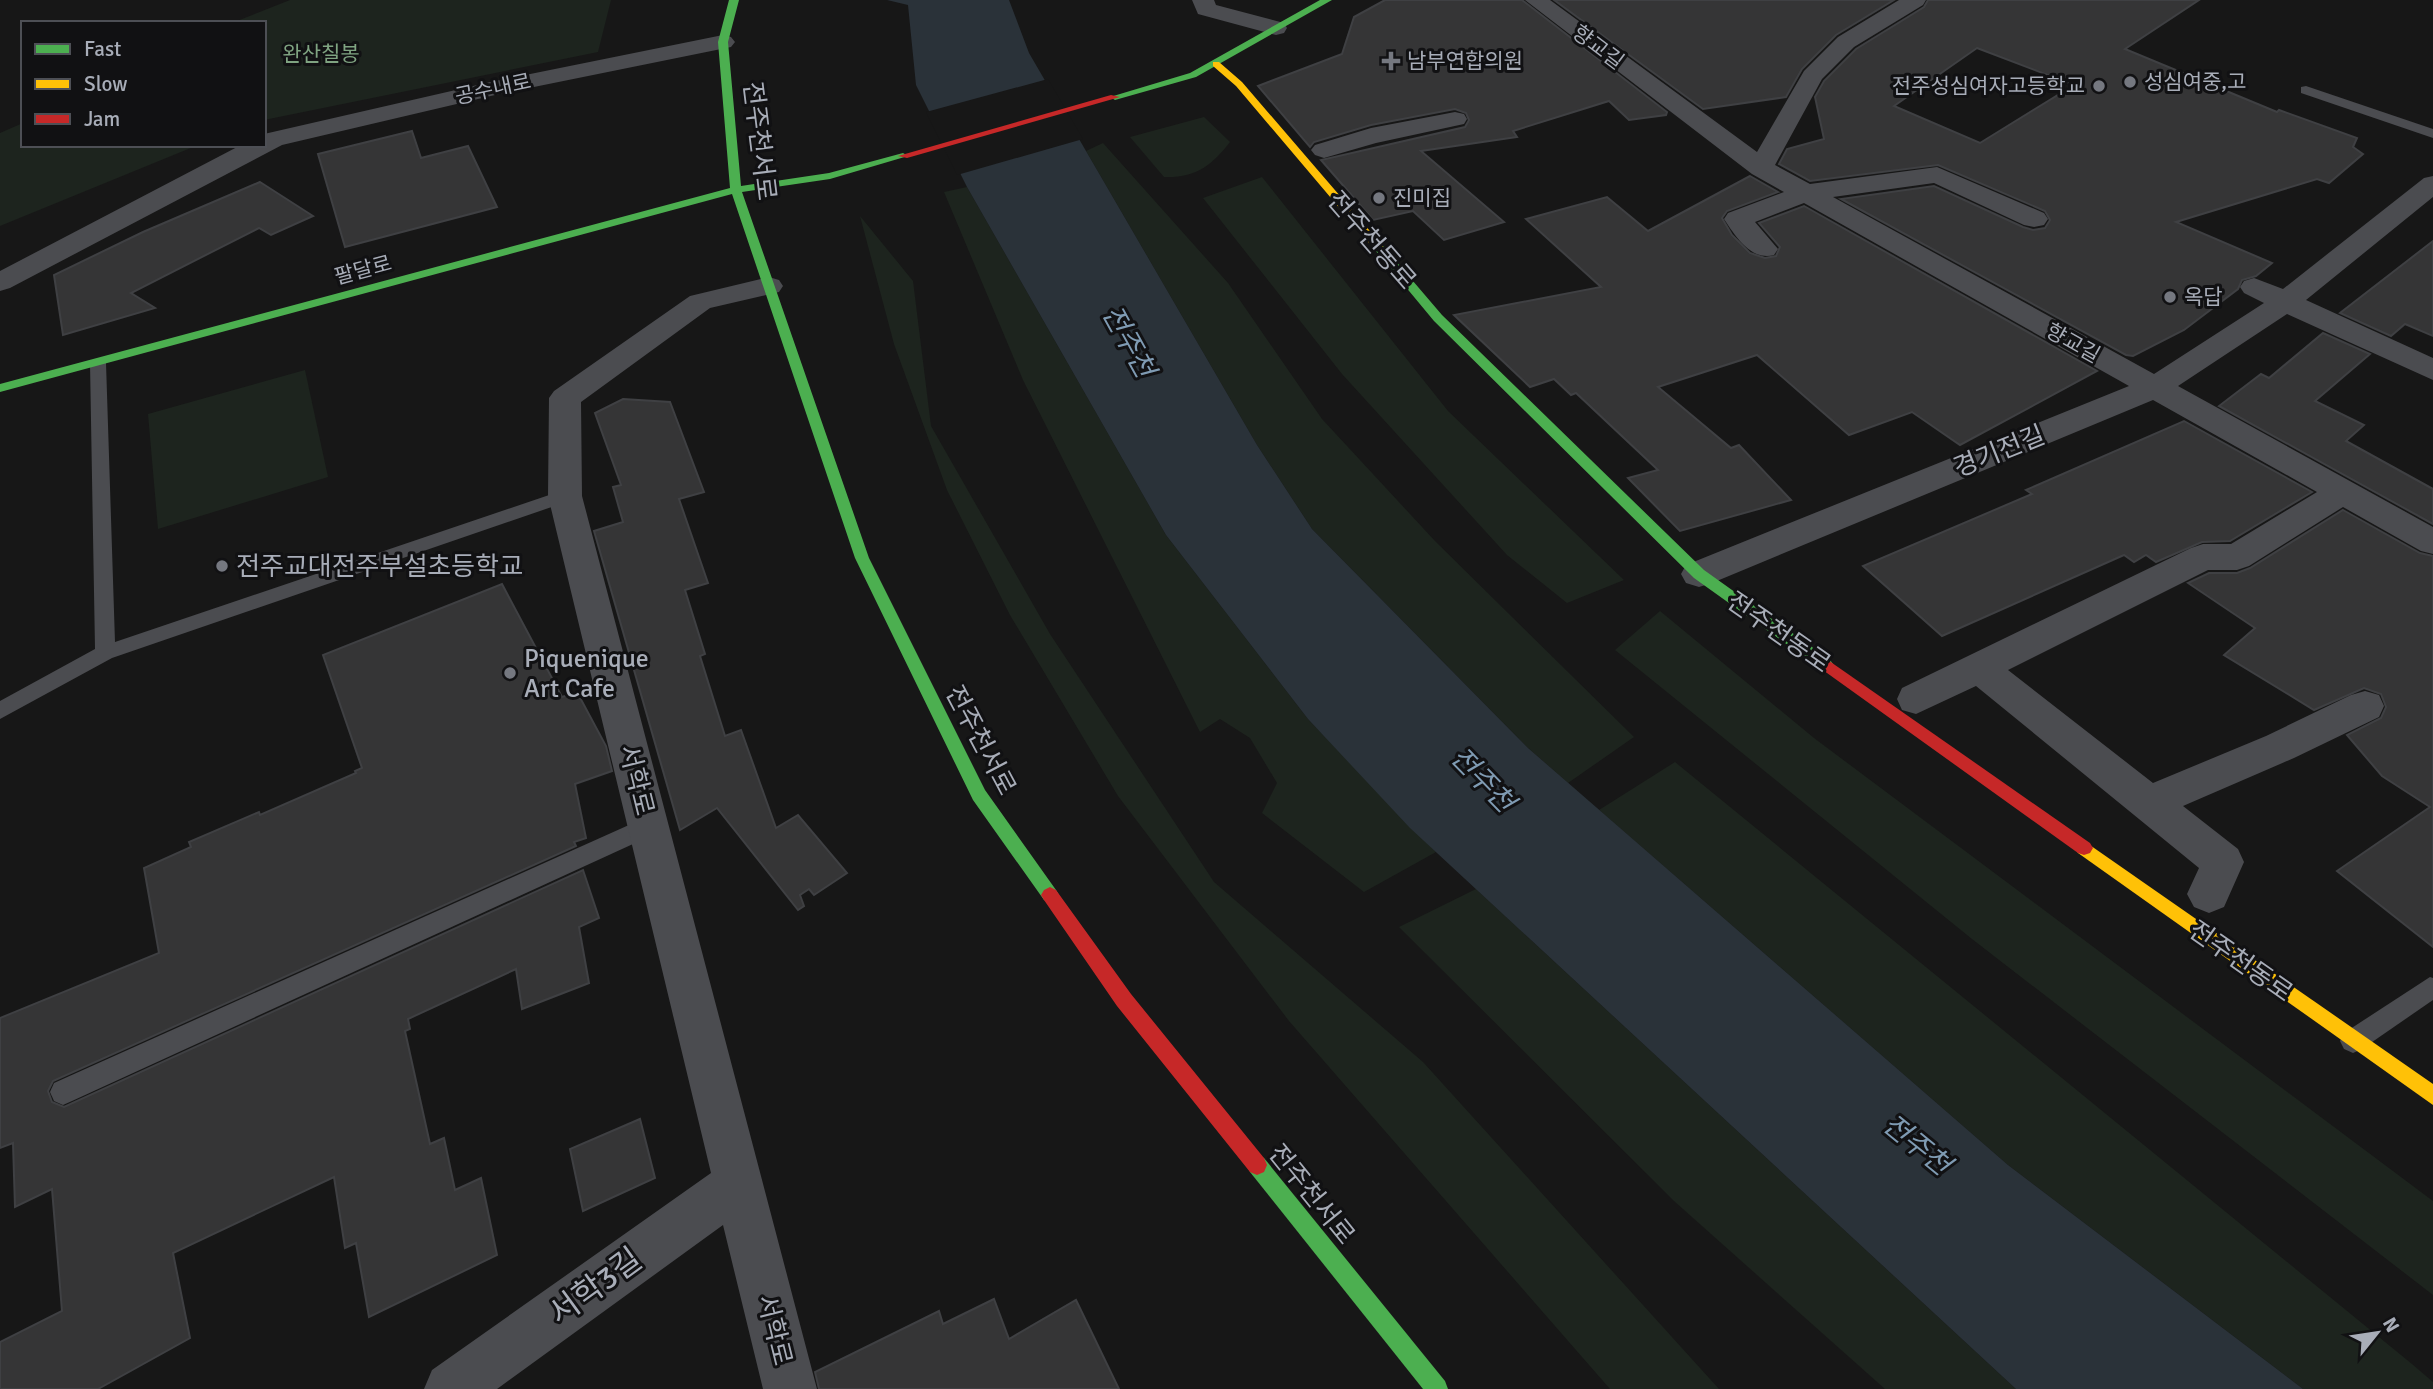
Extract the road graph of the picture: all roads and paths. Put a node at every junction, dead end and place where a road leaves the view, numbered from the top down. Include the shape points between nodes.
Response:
1 (734, 0) edge
2 (1203, 0) edge
3 (1327, 0) edge
4 (1536, 0) edge
5 (1915, 0) edge
6 (1276, 28) junction
7 (723, 42) junction
8 (1216, 64) junction
9 (2306, 90) dead end
10 (1455, 119) dead end
11 (2433, 134) edge
12 (266, 143) edge
13 (259, 147) edge
14 (1324, 150) dead end
15 (1761, 168) junction
16 (2426, 183) edge
17 (736, 190) junction
18 (1806, 193) junction
19 (2034, 219) dead end
20 (1764, 249) dead end
21 (0, 282) edge
22 (769, 286) junction
23 (2254, 287) dead end
24 (2285, 302) junction
25 (98, 363) junction
26 (2433, 370) edge
27 (0, 388) edge
28 (2154, 388) junction
29 (2342, 492) junction
30 (565, 496) junction
31 (2433, 542) edge
32 (1699, 574) junction
33 (105, 653) junction
34 (1978, 667) junction
35 (1916, 699) dead end
36 (2365, 706) dead end
37 (0, 711) edge
38 (2149, 803) junction
39 (649, 826) junction
40 (2209, 894) dead end
41 (2430, 988) dead end
42 (2353, 1041) junction
43 (63, 1092) dead end
44 (2433, 1096) edge
45 (739, 1183) junction
46 (451, 1389) edge
47 (790, 1389) edge
48 (1437, 1389) edge

1 - 7 street, 전주천서로
2 - 6 street via 1206,9
3 - 6 street
4 - 15 street, 향교길
5 - 15 street via 1846,42 1812,76
6 - 8 street
7 - 12 street, 공수내로 via 495,88
7 - 17 street, 전주천서로
8 - 17 street, 팔달로 via 1193,75 830,176
8 - 32 street, 전주천동로 via 1438,318
9 - 11 lane
10 - 14 street, 전주천동로
13 - 21 street, 공수내로
15 - 18 street, 향교길
16 - 24 street, 경기전길
17 - 22 street, 전주천서로
17 - 25 street, 팔달로
18 - 19 street via 1937,175
18 - 20 street via 1738,219
18 - 28 street, 향교길
22 - 30 street, 서학로 via 701,302 565,398
22 - 48 street, 전주천서로 via 862,558 979,795 1124,1000
23 - 24 street
24 - 26 street
24 - 28 street, 경기전길
25 - 27 street, 팔달로
25 - 33 lane
28 - 29 street, 향교길
28 - 32 street, 경기전길
29 - 31 street, 향교길
29 - 34 street via 2237,557 2203,557
30 - 33 lane
30 - 39 street, 서학로
32 - 42 street, 전주천동로
33 - 37 lane
34 - 35 street
34 - 38 street, 전주천동로
36 - 38 street
38 - 40 street, 전주천동로 via 2223,862
39 - 43 lane
39 - 45 street, 서학로
41 - 42 lane
42 - 44 street, 전주천동로
45 - 46 street, 서학3길
45 - 47 street, 서학로

